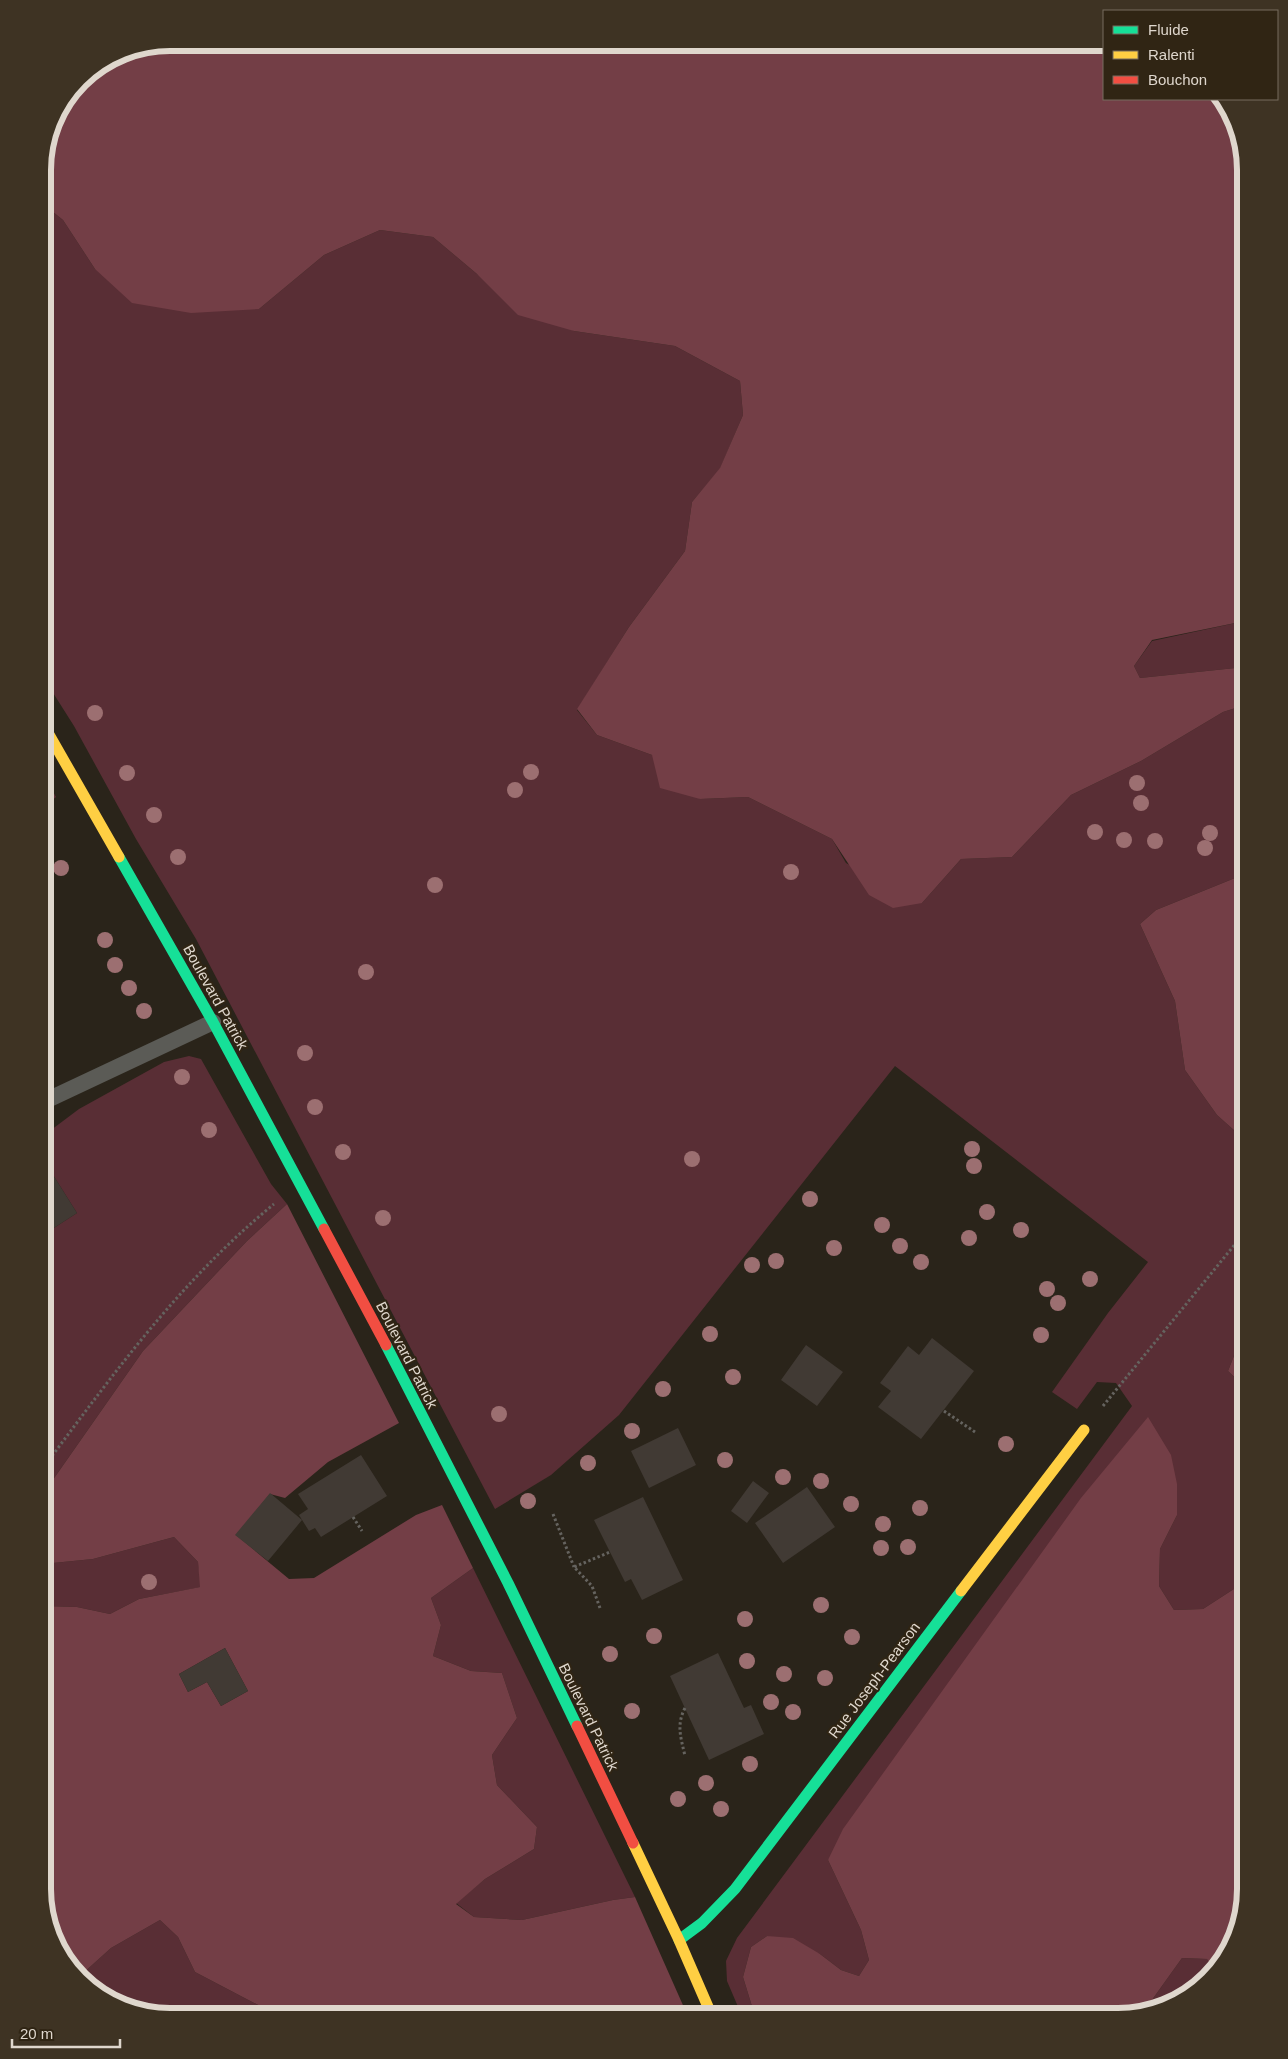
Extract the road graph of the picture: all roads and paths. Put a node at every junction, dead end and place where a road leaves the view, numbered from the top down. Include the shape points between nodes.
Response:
1 (52, 739) edge
2 (213, 1022) junction
3 (51, 1098) edge
4 (300, 1183) junction
5 (1237, 1243) edge
6 (944, 1411) dead end
7 (1084, 1430) joint
8 (975, 1432) dead end
9 (51, 1457) edge
10 (553, 1514) dead end
11 (353, 1517) dead end
12 (362, 1531) dead end
13 (610, 1552) dead end
14 (574, 1567) junction
15 (600, 1608) dead end
16 (685, 1708) dead end
17 (686, 1756) dead end
18 (679, 1940) junction
19 (708, 2008) edge

1 - 2 street, Boulevard Patrick
2 - 3 lane
2 - 4 street, Boulevard Patrick
4 - 9 path via 240,1232 150,1327
4 - 18 street, Boulevard Patrick via 508,1584
5 - 7 path
6 - 8 path
7 - 18 street, Rue Joseph-Pearson via 735,1890 719,1909
10 - 14 path
11 - 12 path
13 - 14 path
14 - 15 path via 592,1586
16 - 17 path via 680,1717 679,1732
18 - 19 street, Boulevard Patrick

